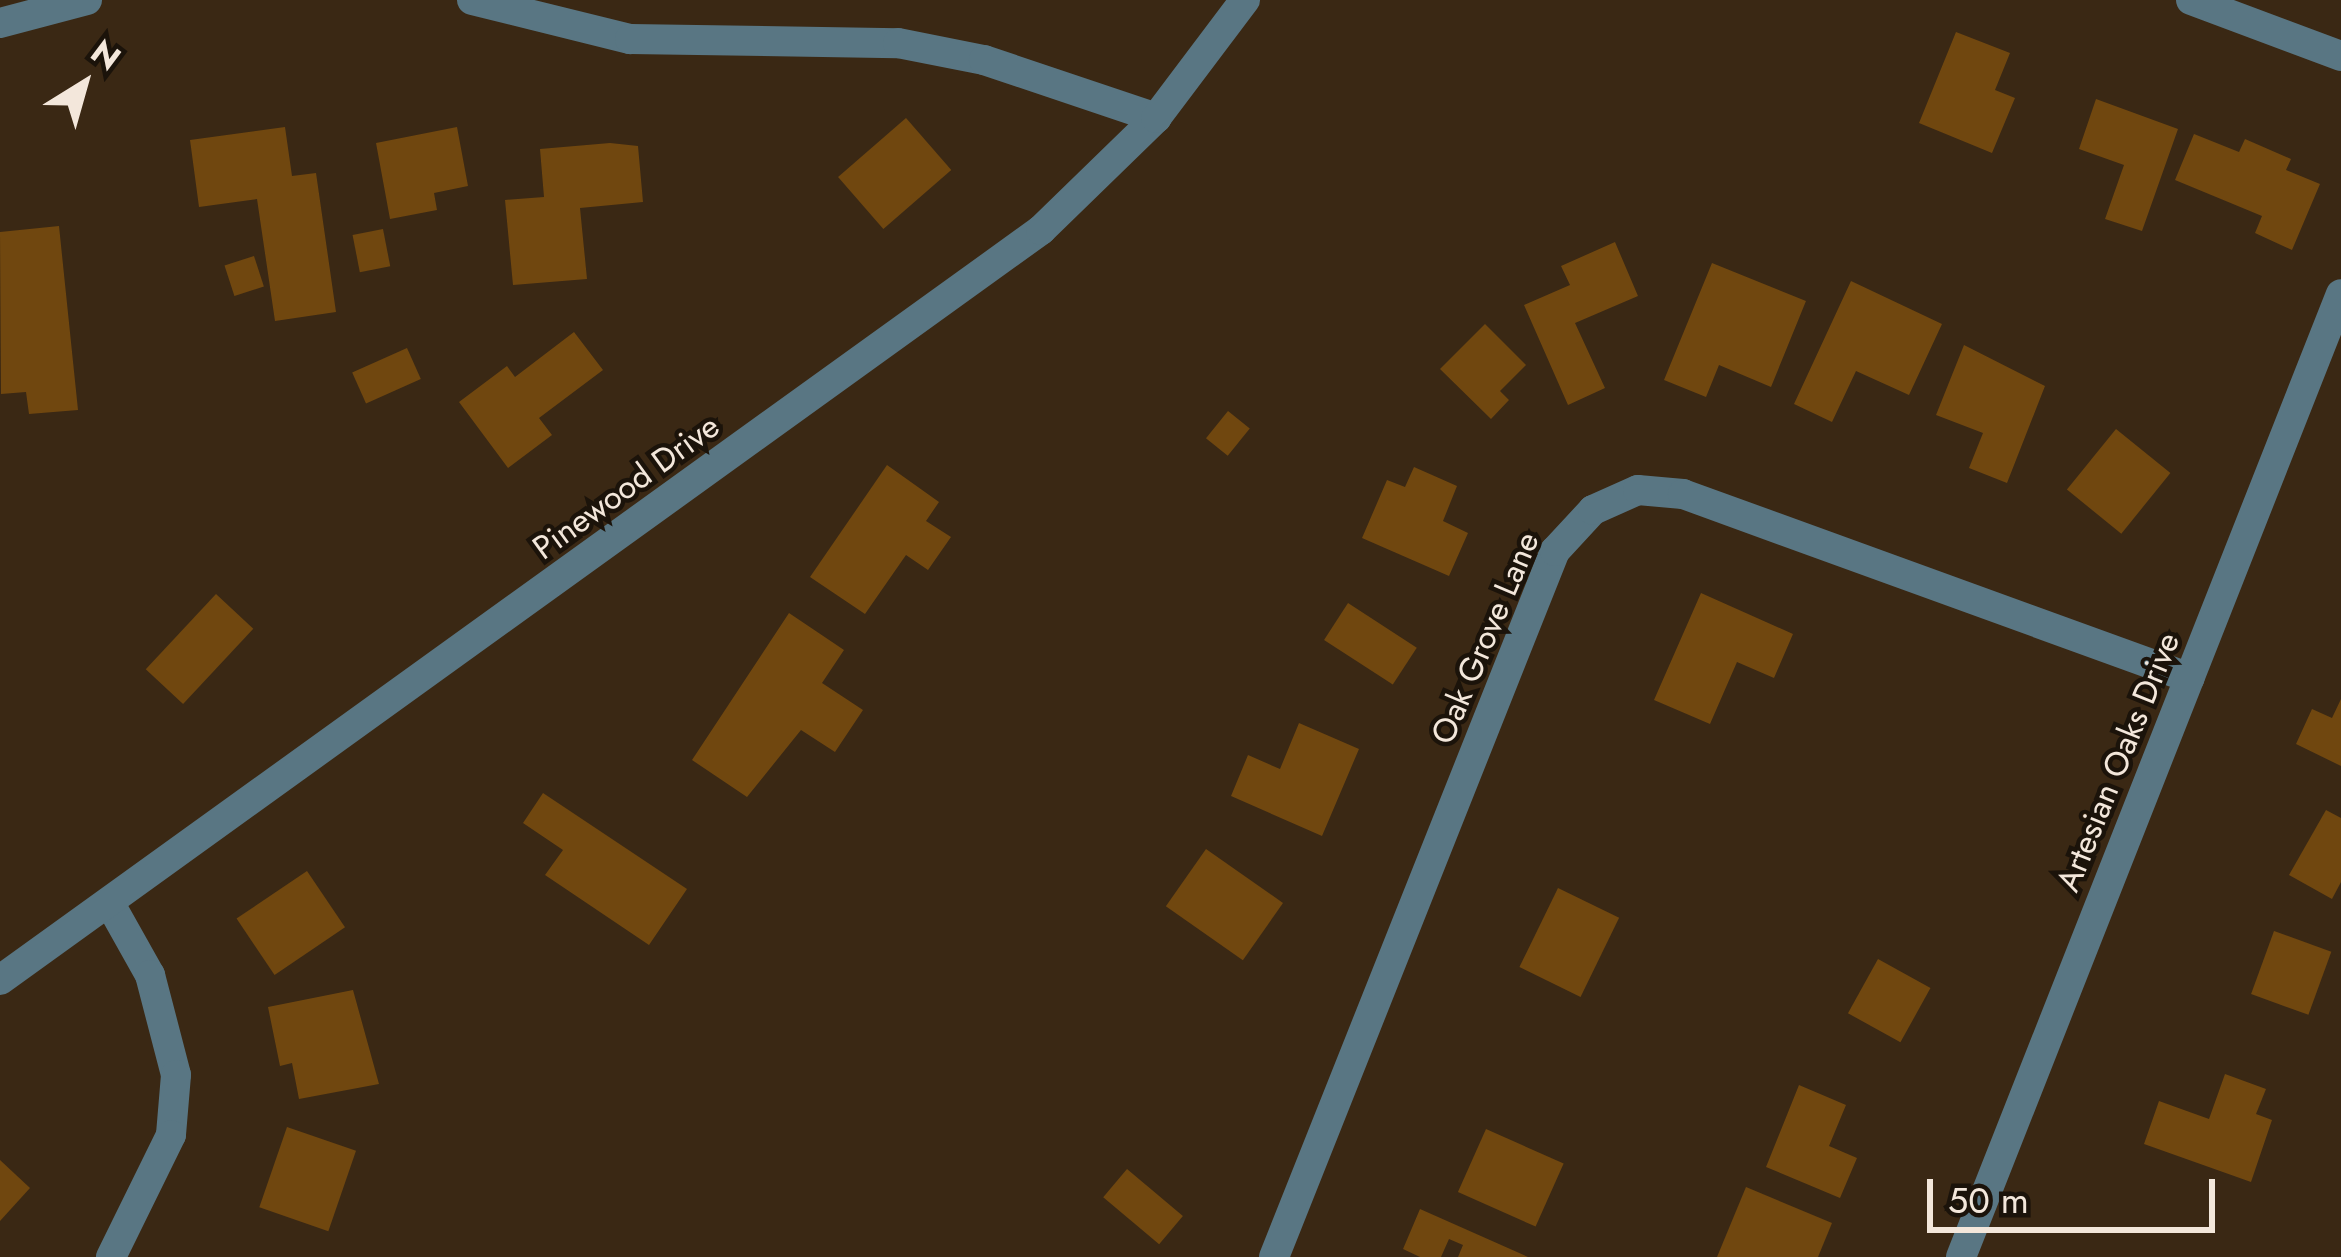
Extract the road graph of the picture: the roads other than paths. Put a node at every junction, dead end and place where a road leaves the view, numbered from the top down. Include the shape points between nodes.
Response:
1 (87, 0) edge
2 (472, 0) edge
3 (1245, 0) edge
4 (2191, 0) edge
5 (0, 22) edge
6 (2341, 56) edge
7 (1156, 118) junction
8 (2341, 294) edge
9 (2190, 678) junction
10 (109, 902) junction
11 (0, 980) edge
12 (111, 1257) edge
13 (1274, 1257) edge
14 (1961, 1257) edge

1 - 5 street
2 - 7 street via 629,39 898,43 985,60
3 - 7 street, Pinewood Drive
4 - 6 street
7 - 10 street, Pinewood Drive via 1076,198 975,280
8 - 9 street, Artesian Oaks Drive
9 - 13 street, Oak Grove Lane via 1683,494 1637,490 1593,510 1555,551
9 - 14 street, Artesian Oaks Drive
10 - 11 street, Pinewood Drive
10 - 12 street via 150,975 176,1075 171,1135

